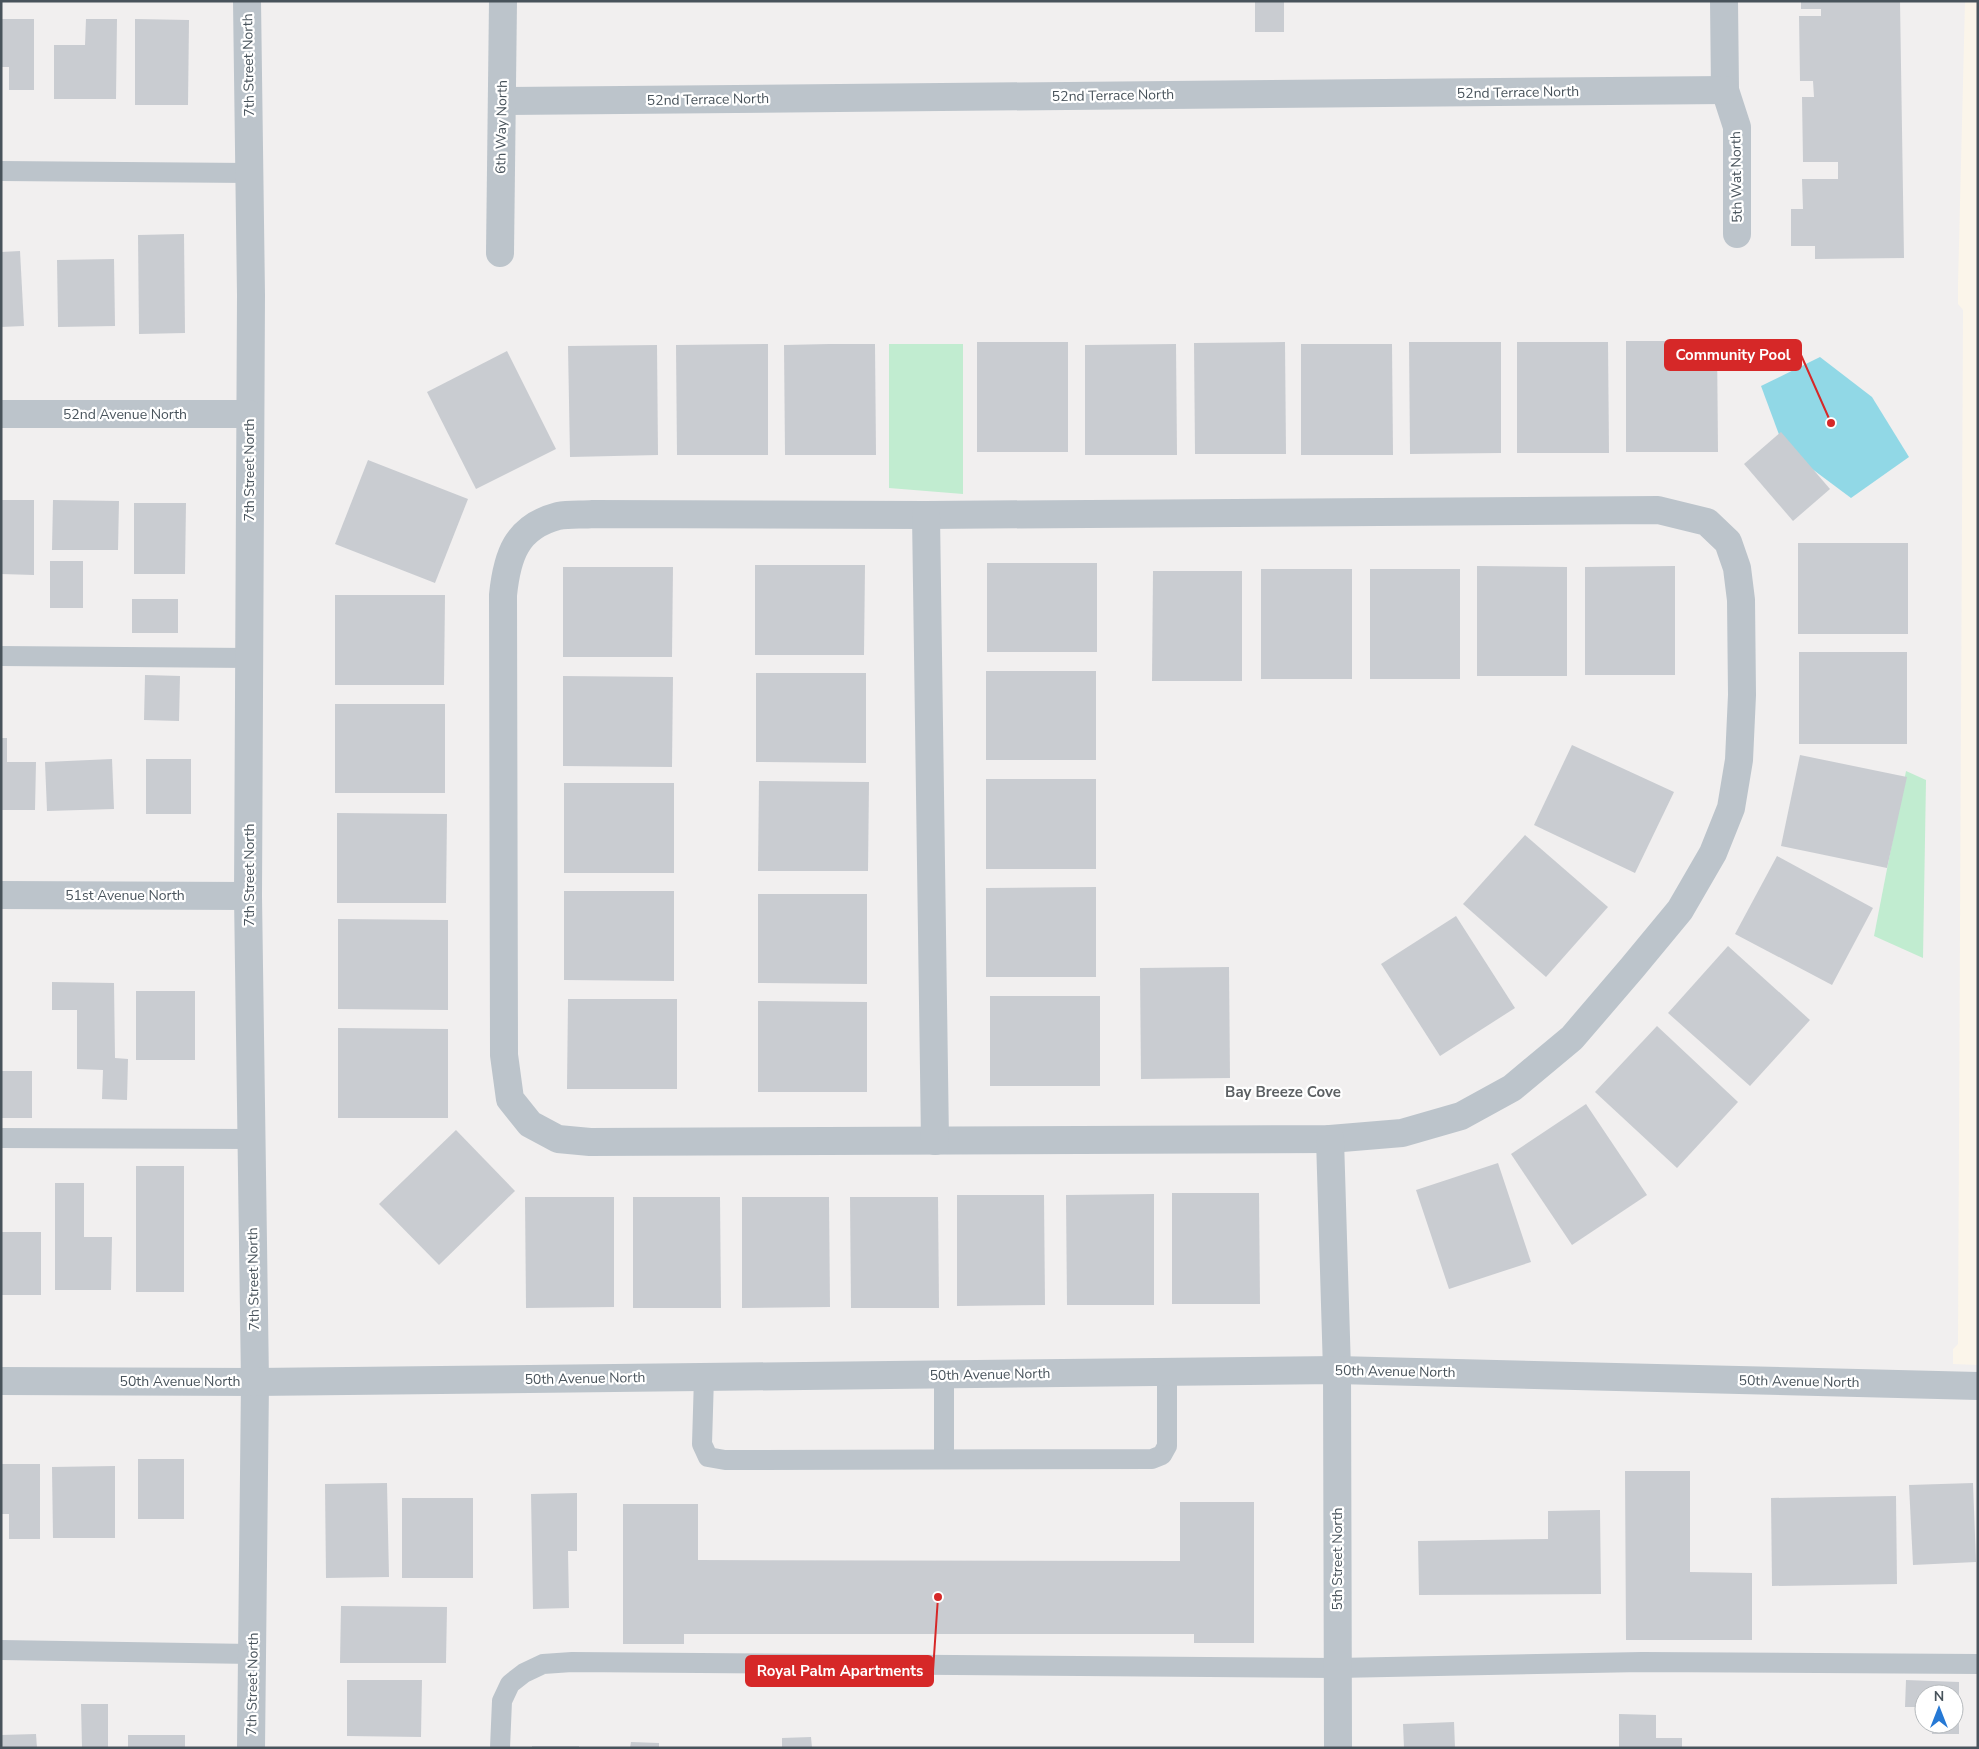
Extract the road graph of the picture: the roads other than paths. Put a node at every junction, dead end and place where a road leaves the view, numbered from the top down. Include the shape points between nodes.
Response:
1 (247, 1) edge
2 (502, 1) edge
3 (1724, 1) edge
4 (1725, 90) junction
5 (502, 101) junction
6 (1, 171) edge
7 (249, 173) junction
8 (1737, 234) dead end
9 (500, 253) dead end
10 (1, 414) edge
11 (249, 414) junction
12 (926, 514) junction
13 (1, 656) edge
14 (249, 658) junction
15 (1, 895) edge
16 (248, 896) junction
17 (1, 1138) edge
18 (251, 1139) junction
19 (1330, 1139) junction
20 (935, 1141) junction
21 (1337, 1370) junction
22 (1167, 1372) junction
23 (944, 1374) junction
24 (704, 1377) junction
25 (1, 1381) edge
26 (255, 1382) junction
27 (1978, 1386) edge
28 (944, 1460) junction
29 (1, 1650) edge
30 (252, 1654) junction
31 (1978, 1664) edge
32 (1337, 1668) junction
33 (251, 1748) edge
34 (500, 1748) edge
35 (1338, 1748) edge

1 - 7 street, 7th Street North
2 - 5 street, 6th Way North
3 - 4 street, 5th Wat North
4 - 5 street, 52nd Terrace North
4 - 8 street, 5th Wat North via 1737,128
5 - 9 street, 6th Way North
6 - 7 lane
7 - 11 street, 7th Street North
10 - 11 street, 52nd Avenue North
11 - 14 street, 7th Street North
12 - 19 street via 1658,510 1707,522 1728,542 1737,568 1741,600 1739,760 1732,808 1713,853 1680,910 1572,1038 1512,1088 1461,1116 1402,1133
12 - 20 street
12 - 20 street via 593,514 560,516 539,522 523,535 512,552 503,594 504,1055 510,1099 530,1124 558,1139 590,1142
13 - 14 lane
14 - 16 street, 7th Street North
15 - 16 street, 51st Avenue North
16 - 18 street, 7th Street North
17 - 18 lane
18 - 26 street, 7th Street North
19 - 20 street
19 - 21 street, 5th Street North
21 - 22 street, 50th Avenue North
21 - 27 street, 50th Avenue North
21 - 32 street, 5th Street North
22 - 23 street, 50th Avenue North
22 - 28 lane via 1167,1446 1162,1455 1152,1460
23 - 24 street, 50th Avenue North
23 - 28 lane
24 - 26 street, 50th Avenue North
24 - 28 lane via 702,1444 708,1457 725,1460
25 - 26 street, 50th Avenue North
26 - 30 street, 7th Street North
29 - 30 lane
30 - 33 street, 7th Street North
31 - 32 lane via 1642,1662
32 - 34 lane via 544,1664 510,1684 502,1701
32 - 35 street, 5th Street North

